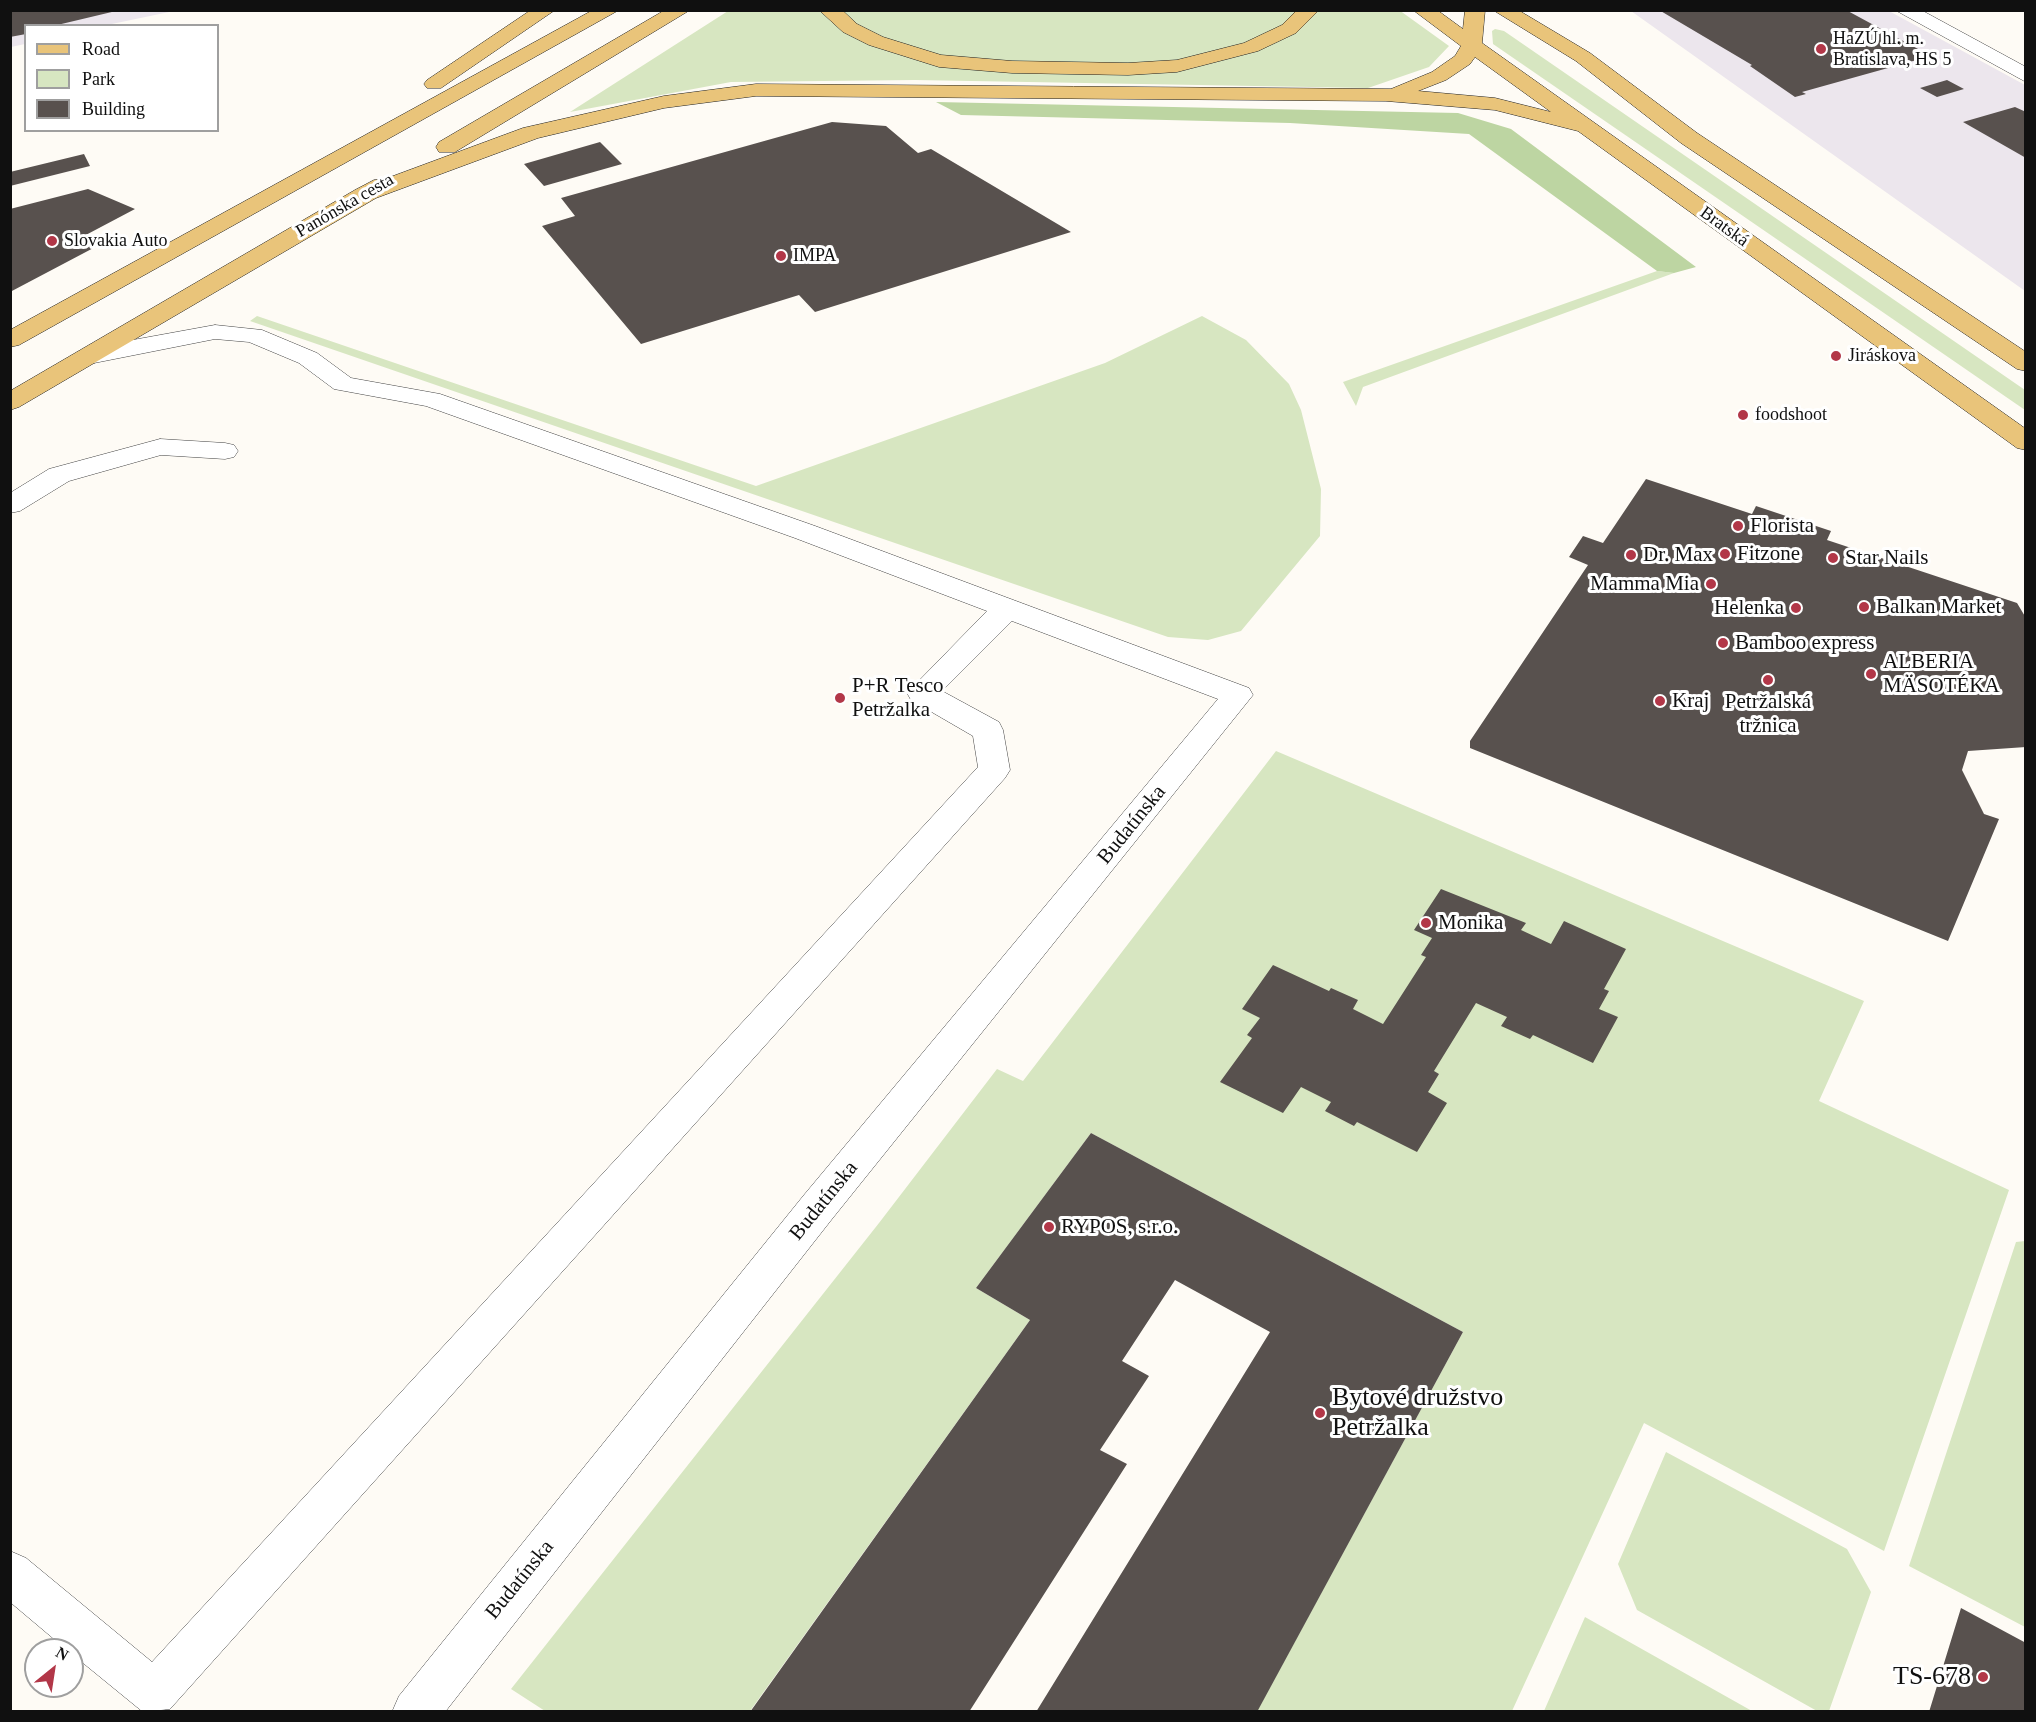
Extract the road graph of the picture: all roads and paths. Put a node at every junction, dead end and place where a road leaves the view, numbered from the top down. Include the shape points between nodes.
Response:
1 (545, 10) edge
2 (609, 10) edge
3 (680, 10) edge
4 (830, 10) edge
5 (1309, 10) edge
6 (1423, 10) edge
7 (1475, 10) edge
8 (1503, 10) edge
9 (1527, 10) edge
10 (1905, 10) edge
11 (1472, 44) junction
12 (1583, 57) junction
13 (2025, 76) edge
14 (1386, 95) junction
15 (1587, 128) junction
16 (363, 195) junction
17 (260, 201) junction
18 (10, 340) edge
19 (89, 356) junction
20 (2025, 364) edge
21 (10, 402) edge
22 (2025, 442) edge
23 (225, 451) dead end
24 (10, 505) edge
25 (1007, 609) junction
26 (10, 1573) edge
27 (149, 1702) edge
28 (415, 1712) edge

1 - 17 main road
2 - 17 main road
3 - 16 main road, Panónska cesta
4 - 5 main road via 850,28 876,41 939,61 1128,69 1178,66 1244,50 1289,29
6 - 11 main road, Bratská
7 - 11 main road
8 - 12 main road
9 - 12 main road
10 - 13 street
11 - 14 main road via 1450,70 1428,82
11 - 15 main road, Bratská
12 - 20 main road via 1689,138
14 - 15 main road via 1495,104
14 - 16 main road via 735,92 630,108 531,133
15 - 22 main road, Bratská
16 - 19 main road, Panónska cesta
17 - 18 main road
19 - 21 main road, Panónska cesta
19 - 25 street via 201,334 239,332 269,340 308,358 343,384 431,399 806,532
23 - 24 street via 160,447 59,475
25 - 27 street via 922,693 988,730 994,770
25 - 28 street, Budatínska via 1238,695 818,1207
26 - 27 street

